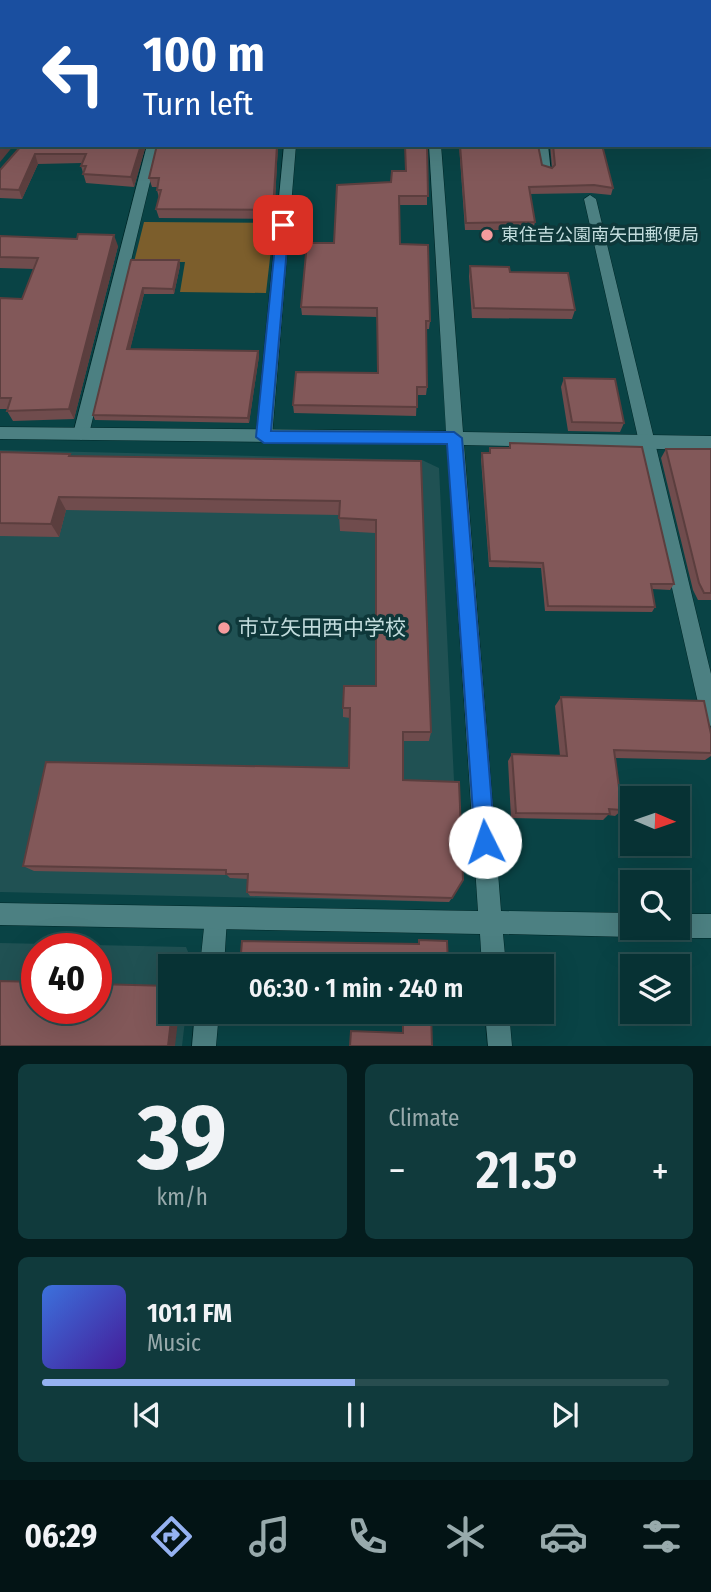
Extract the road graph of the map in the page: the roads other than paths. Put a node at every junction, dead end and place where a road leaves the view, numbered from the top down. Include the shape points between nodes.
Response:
1 (152, 147) edge
2 (290, 147) edge
3 (435, 147) edge
4 (542, 147) edge
5 (547, 171) edge
6 (590, 199) dead end
7 (0, 433) edge
8 (80, 434) junction
9 (264, 437) junction
10 (454, 438) junction
11 (647, 443) junction
12 (711, 443) edge
13 (711, 716) edge
14 (0, 914) edge
15 (216, 918) junction
16 (492, 923) junction
17 (620, 925) edge
18 (690, 926) edge
19 (711, 926) edge
20 (213, 954) edge
21 (493, 954) edge
22 (207, 1024) edge
23 (498, 1024) edge
24 (204, 1046) edge
25 (499, 1046) edge

1 - 8 street
2 - 9 street
3 - 10 street
4 - 5 lane
6 - 11 street
7 - 8 street
8 - 9 street
9 - 10 street
10 - 11 street
10 - 16 street
11 - 12 street
11 - 13 street
14 - 15 street
15 - 16 street
15 - 20 street
16 - 17 street
16 - 21 street
18 - 19 street
22 - 24 street
23 - 25 street

